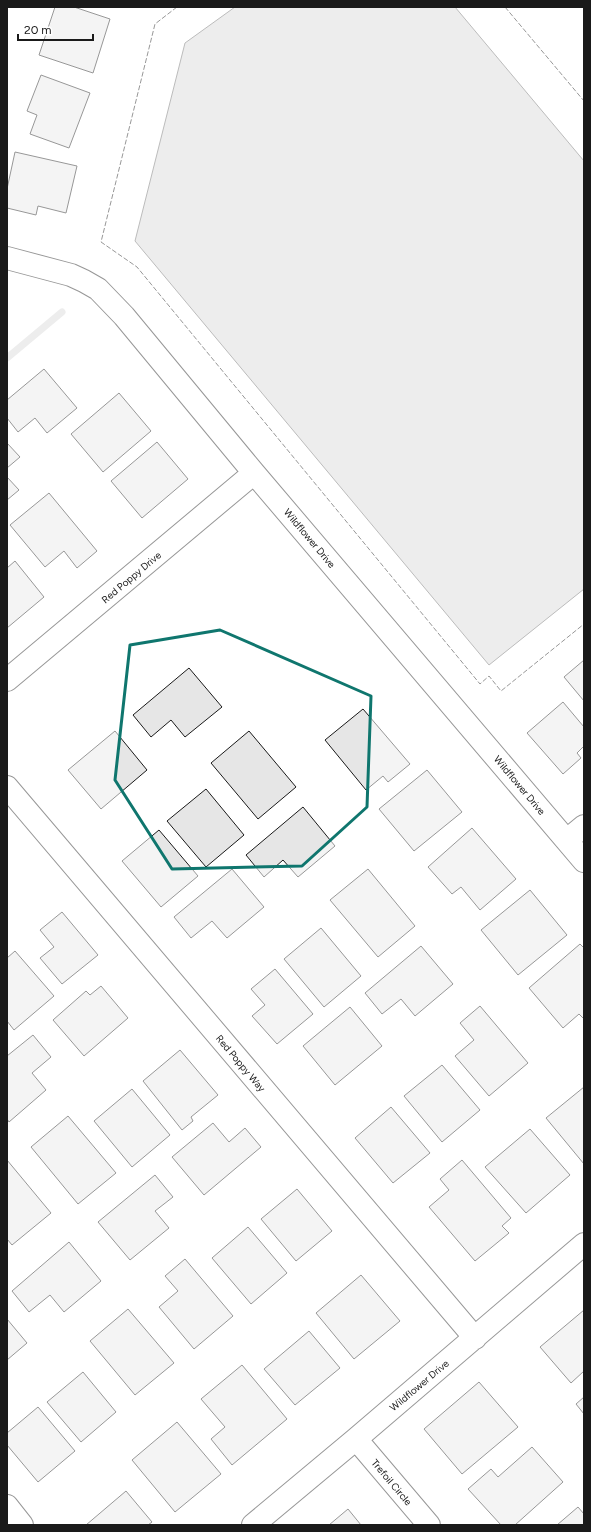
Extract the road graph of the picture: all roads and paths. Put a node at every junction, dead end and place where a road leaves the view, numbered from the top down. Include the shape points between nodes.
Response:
1 (7, 258) edge
2 (254, 473) junction
3 (7, 680) edge
4 (7, 787) edge
5 (584, 826) edge
6 (567, 840) junction
7 (584, 861) edge
8 (584, 1244) edge
9 (475, 1338) junction
10 (356, 1439) junction
11 (7, 1506) edge
12 (22, 1525) edge
13 (253, 1525) edge
14 (429, 1525) edge

1 - 2 street, Wildflower Drive via 71,275 98,289 124,316
2 - 3 street, Red Poppy Drive
2 - 6 street, Wildflower Drive
4 - 9 street, Red Poppy Way
5 - 6 street
6 - 7 street, Wildflower Drive
8 - 9 street, Wildflower Drive
9 - 10 street, Wildflower Drive
10 - 13 street, Wildflower Drive
10 - 14 street, Trefoil Circle
11 - 12 street

